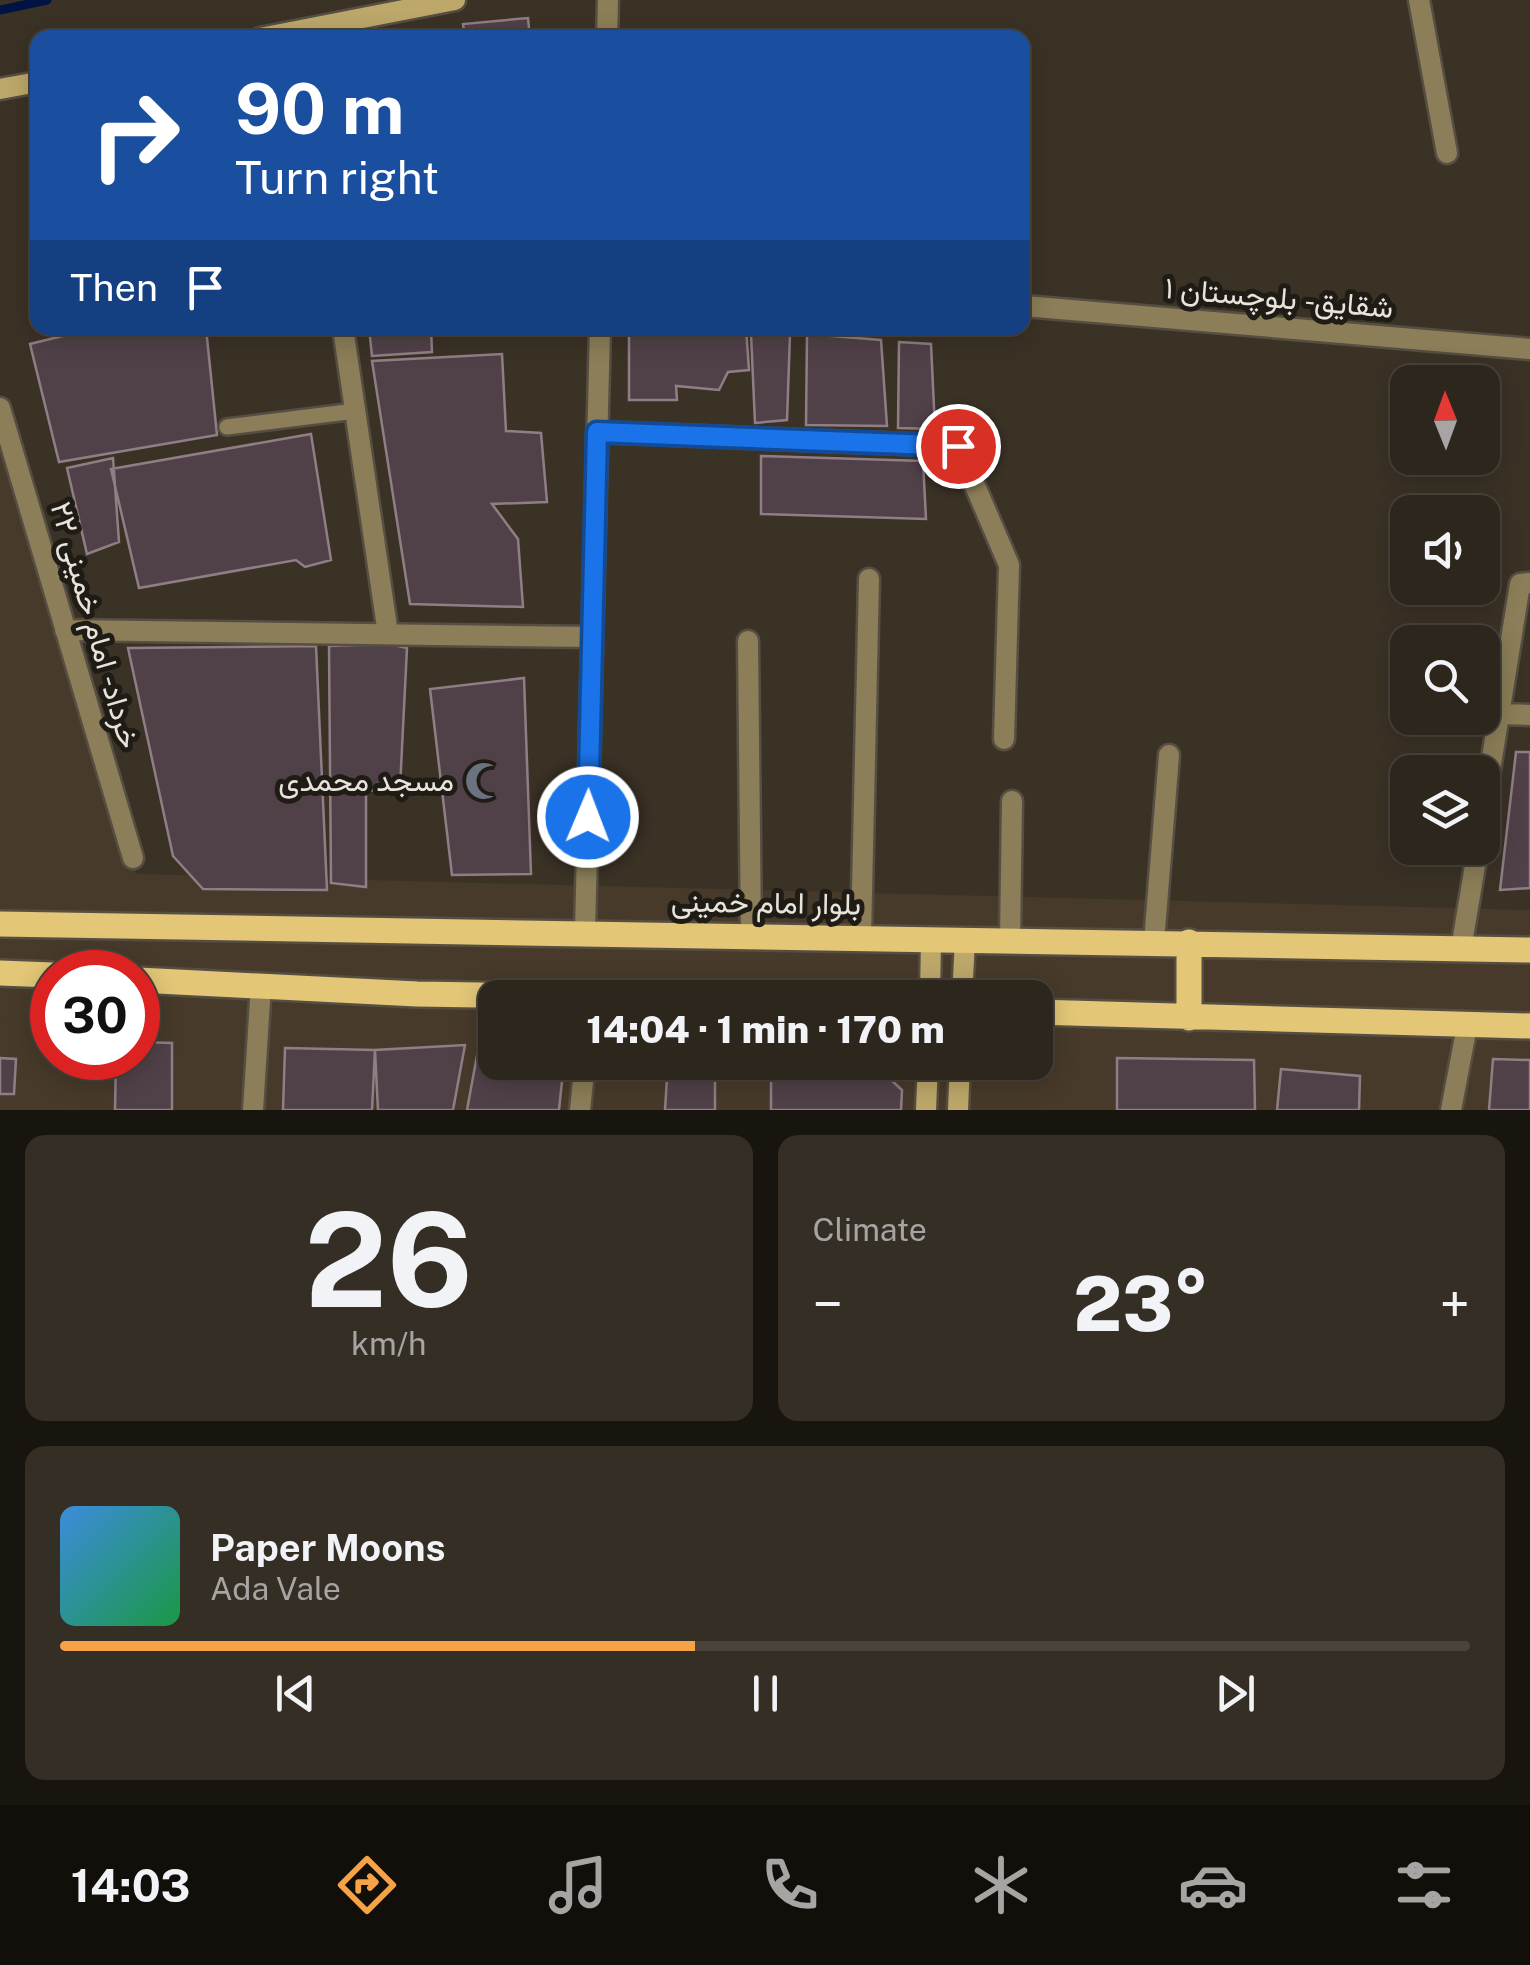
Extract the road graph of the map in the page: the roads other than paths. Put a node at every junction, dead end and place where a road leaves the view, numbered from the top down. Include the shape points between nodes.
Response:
1 (455, 0) edge
2 (608, 0) edge
3 (1418, 0) edge
4 (316, 30) edge
5 (607, 30) edge
6 (30, 84) edge
7 (0, 90) edge
8 (1447, 153) dead end
9 (1030, 307) edge
10 (344, 335) edge
11 (600, 335) edge
12 (1530, 349) edge
13 (0, 408) edge
14 (355, 412) junction
15 (226, 427) dead end
16 (597, 432) junction
17 (868, 579) dead end
18 (1525, 584) edge
19 (65, 630) junction
20 (388, 634) junction
21 (592, 637) junction
22 (748, 642) dead end
23 (1500, 714) joint
24 (1530, 715) edge
25 (1004, 739) dead end
26 (1169, 756) dead end
27 (1012, 801) dead end
28 (133, 858) dead end
29 (1475, 865) edge
30 (0, 924) edge
31 (584, 932) junction
32 (751, 935) junction
33 (861, 937) junction
34 (931, 939) junction
35 (965, 940) junction
36 (1010, 940) junction
37 (1154, 942) junction
38 (1189, 942) junction
39 (1461, 949) junction
40 (1530, 950) edge
41 (0, 973) edge
42 (30, 975) edge
43 (930, 980) edge
44 (963, 980) edge
45 (160, 981) edge
46 (261, 985) junction
47 (478, 995) edge
48 (1053, 1013) edge
49 (1189, 1018) junction
50 (1466, 1026) junction
51 (1530, 1026) edge
52 (583, 1080) edge
53 (927, 1080) edge
54 (959, 1080) edge
55 (253, 1110) edge
56 (580, 1110) edge
57 (926, 1110) edge
58 (958, 1110) edge
59 (1451, 1110) edge

1 - 4 street
2 - 5 street
3 - 8 street
6 - 7 street
9 - 12 street, شقایق - بلوچستان ۱
10 - 14 street
11 - 16 street
13 - 19 street, خرداد - امام خمینی ۲۲
14 - 15 lane
14 - 20 street
16 - 21 street
16 - 25 street via 958,446 1008,565
17 - 33 street
18 - 23 street
19 - 20 street
19 - 28 street, خرداد - امام خمینی ۲۲
20 - 21 street
21 - 31 street
22 - 32 street
23 - 24 street
26 - 37 street
27 - 36 street
29 - 39 street
30 - 31 main road, بلوار امام خمینی
31 - 32 main road, بلوار امام خمینی
32 - 33 main road, بلوار امام خمینی
33 - 34 main road, بلوار امام خمینی
34 - 35 main road, بلوار امام خمینی
34 - 43 street
35 - 36 main road, بلوار امام خمینی
35 - 44 street
36 - 37 main road, بلوار امام خمینی
37 - 38 main road, بلوار امام خمینی
38 - 39 main road, بلوار امام خمینی
38 - 49 main road
39 - 40 main road, بلوار امام خمینی
41 - 42 main road
45 - 46 main road
46 - 47 main road
46 - 55 street
48 - 49 main road
49 - 50 main road
50 - 51 main road
50 - 59 street
52 - 56 street
53 - 57 street
54 - 58 street

